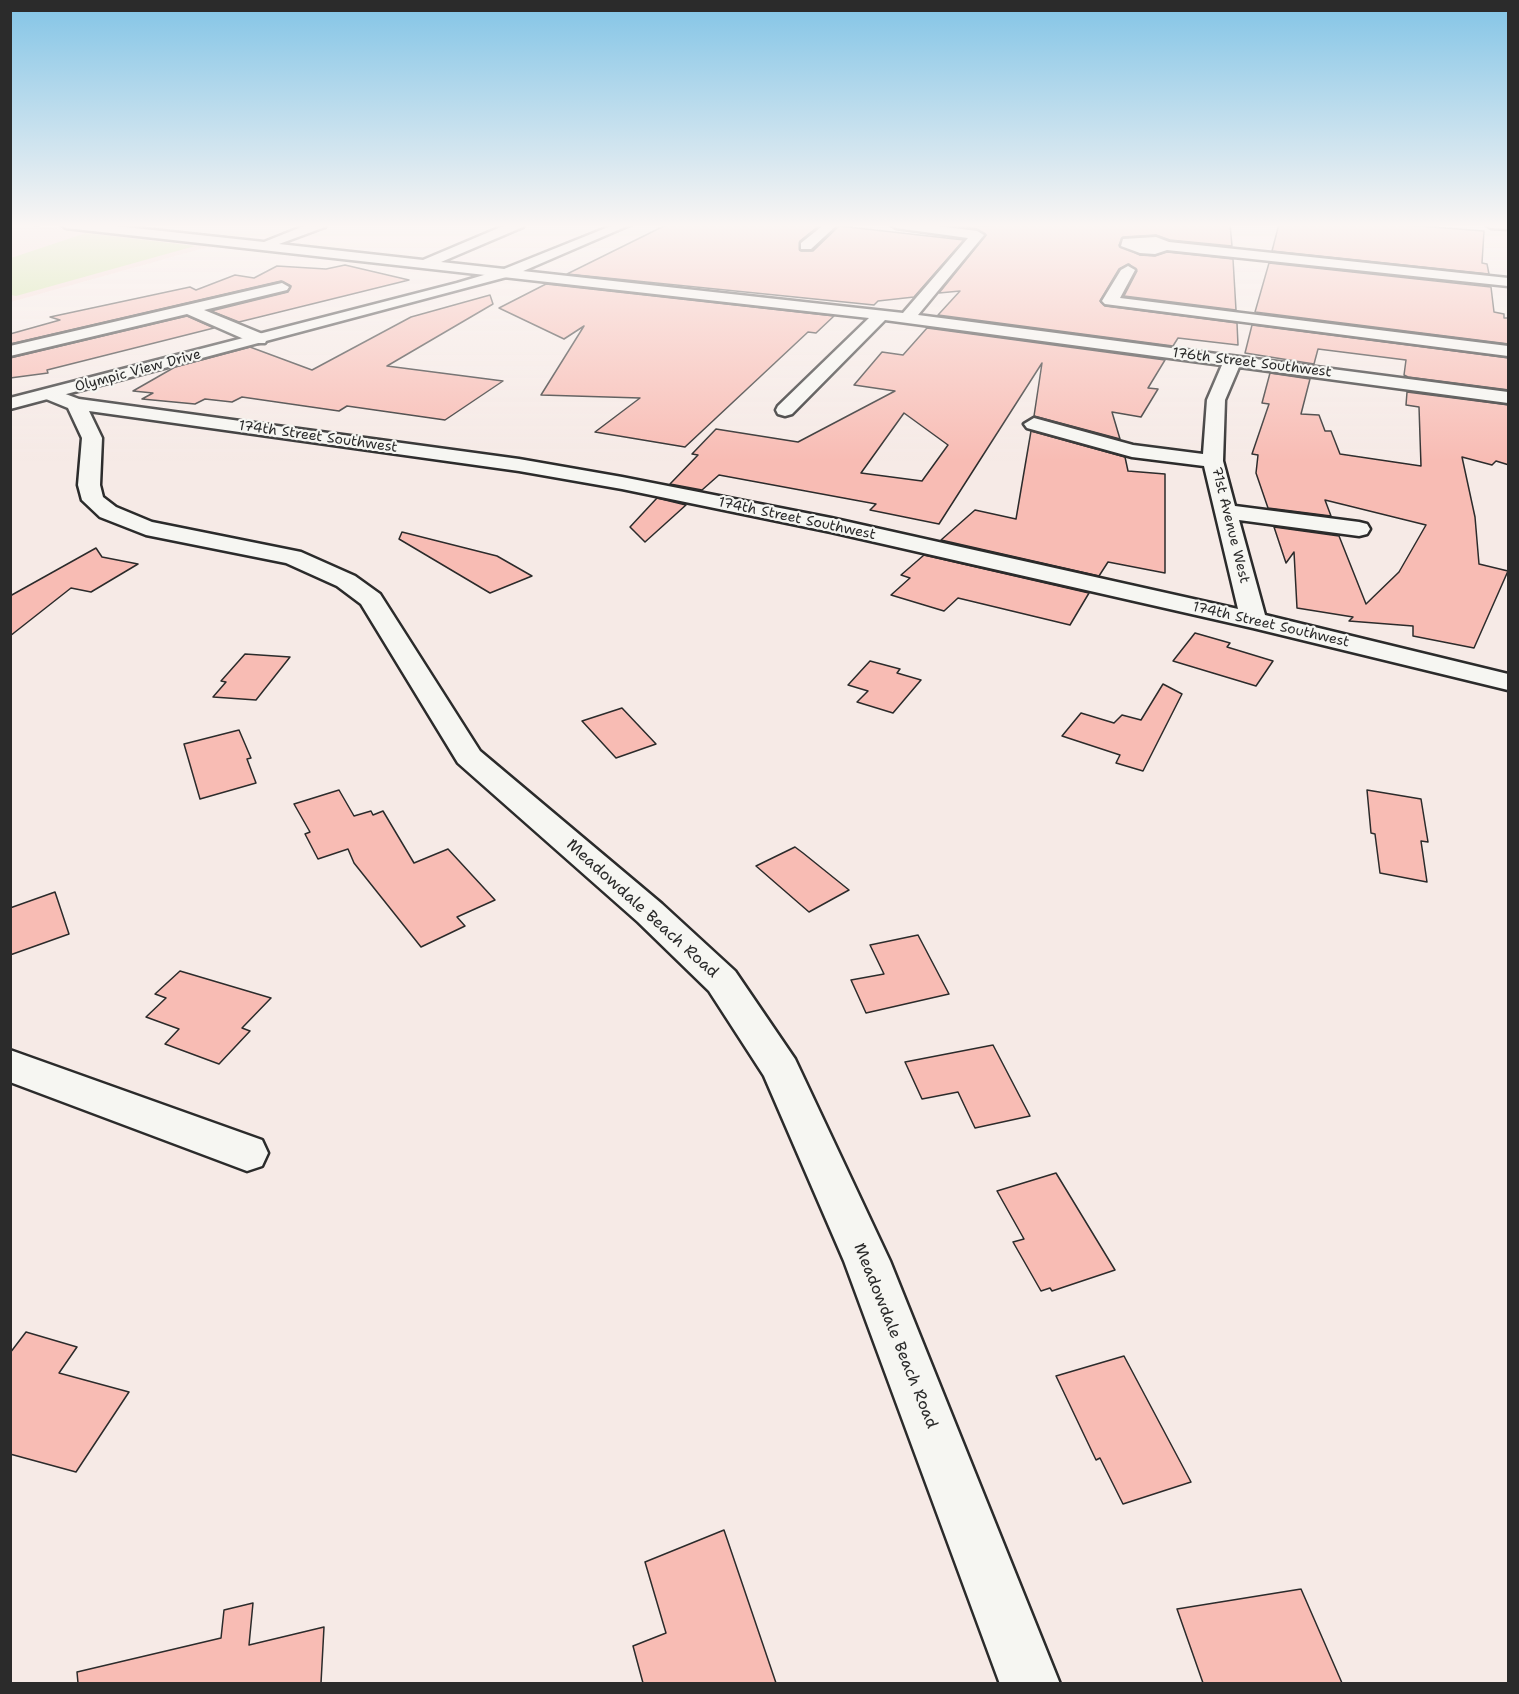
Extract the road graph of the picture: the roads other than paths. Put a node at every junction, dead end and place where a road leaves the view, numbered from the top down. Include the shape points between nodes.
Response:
1 (218, 303) edge
2 (393, 303) edge
3 (778, 303) edge
4 (920, 303) edge
5 (1126, 303) edge
6 (191, 310) junction
7 (881, 315) junction
8 (907, 318) junction
9 (259, 339) junction
10 (10, 351) edge
11 (1509, 351) edge
12 (1233, 360) junction
13 (1509, 397) edge
14 (64, 399) junction
15 (10, 404) edge
16 (785, 410) dead end
17 (1034, 424) dead end
18 (1213, 461) junction
19 (1227, 512) junction
20 (1359, 529) dead end
21 (1253, 620) junction
22 (1509, 682) edge
23 (11, 1066) edge
24 (247, 1153) dead end
25 (1030, 1683) edge

1 - 6 street
2 - 9 street, Olympic View Drive
3 - 7 street, 176th Street Southwest
4 - 8 street
5 - 11 street
6 - 9 street
6 - 10 street
7 - 8 street, 176th Street Southwest
7 - 16 street
8 - 12 street, 176th Street Southwest
9 - 14 street, Olympic View Drive
12 - 13 street, 176th Street Southwest
12 - 18 street, 71st Avenue West via 1216,400
14 - 15 street, Olympic View Drive
14 - 21 street, 174th Street Southwest via 611,481 831,525
14 - 25 street, Meadowdale Beach Road via 92,438 89,485 93,500 108,512 146,528 293,557 346,581 371,599 469,757 650,913 722,981 781,1070 867,1261
17 - 18 street via 1132,451
18 - 19 street, 71st Avenue West
19 - 20 street
19 - 21 street, 71st Avenue West
21 - 22 street, 174th Street Southwest
23 - 24 street

